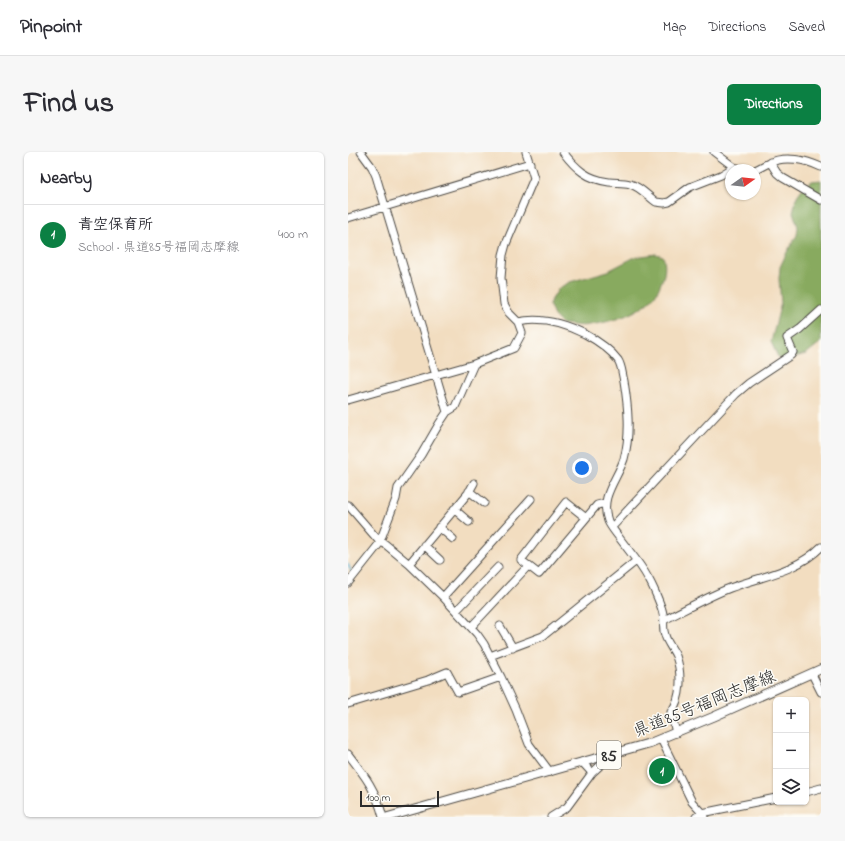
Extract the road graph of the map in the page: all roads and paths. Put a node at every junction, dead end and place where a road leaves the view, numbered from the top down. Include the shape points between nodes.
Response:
1 (361, 152) edge
2 (526, 152) edge
3 (563, 152) edge
4 (714, 152) edge
5 (770, 162) junction
6 (530, 163) junction
7 (730, 164) edge
8 (761, 167) edge
9 (821, 167) edge
10 (725, 173) edge
11 (821, 200) edge
12 (385, 208) junction
13 (348, 218) edge
14 (821, 310) edge
15 (518, 322) junction
16 (474, 364) junction
17 (436, 374) junction
18 (348, 400) edge
19 (447, 412) junction
20 (474, 483) dead end
21 (470, 491) junction
22 (531, 499) dead end
23 (484, 503) dead end
24 (605, 503) junction
25 (348, 505) edge
26 (454, 509) junction
27 (586, 518) junction
28 (469, 522) dead end
29 (439, 527) junction
30 (612, 528) junction
31 (453, 539) dead end
32 (379, 541) junction
33 (424, 545) junction
34 (821, 547) edge
35 (440, 560) dead end
36 (636, 561) junction
37 (409, 564) junction
38 (528, 566) junction
39 (498, 567) dead end
40 (348, 583) edge
41 (443, 597) junction
42 (456, 611) junction
43 (664, 620) junction
44 (500, 626) dead end
45 (471, 628) junction
46 (513, 648) junction
47 (490, 656) junction
48 (821, 669) edge
49 (812, 674) junction
50 (501, 677) junction
51 (821, 692) edge
52 (348, 704) edge
53 (676, 733) junction
54 (661, 739) junction
55 (348, 754) edge
56 (602, 757) junction
57 (582, 762) junction
58 (550, 772) junction
59 (592, 773) junction
60 (821, 788) edge
61 (809, 791) edge
62 (773, 799) edge
63 (701, 816) edge
64 (384, 817) edge
65 (388, 817) edge
66 (551, 817) edge

1 - 12 street via 372,166
2 - 6 street
3 - 10 street via 574,167 588,176 633,185 660,203 669,202 695,184
4 - 7 street
5 - 8 street
5 - 9 street via 796,160
5 - 11 street via 782,178
6 - 12 street
6 - 15 street via 534,178 506,244 502,267 501,286 504,304
12 - 13 street
12 - 17 street
14 - 30 street via 787,338 793,352 791,355 736,394
15 - 16 street via 522,333 514,348
15 - 24 street via 554,322 566,326 603,344 621,366 628,401 627,434 624,458
16 - 17 street
16 - 19 street via 455,407
17 - 18 street
17 - 19 street
19 - 32 street via 398,488
20 - 21 street
21 - 23 street
21 - 26 street
22 - 41 street
24 - 27 street via 597,505
24 - 30 street via 608,523
25 - 32 street
26 - 28 street
26 - 29 street
27 - 38 street via 540,574
27 - 38 street via 566,502 520,560
29 - 31 street
29 - 33 street
30 - 36 street
32 - 37 street
32 - 40 street
33 - 35 street
33 - 37 street
34 - 43 street via 790,569 730,588
36 - 43 street via 649,578
36 - 46 street via 552,630
37 - 41 street
38 - 45 street
39 - 42 street
41 - 42 street
42 - 45 street
43 - 53 street via 665,635 679,667 680,691 671,712
44 - 46 street
45 - 47 street
46 - 47 street
47 - 50 street
48 - 49 main road, 県道85号福岡志摩線 / 85
49 - 51 street
49 - 53 main road, 県道85号福岡志摩線 / 85
50 - 52 street via 458,692 447,672
50 - 58 street via 529,744
53 - 54 main road, 県道85号福岡志摩線 / 85
54 - 56 main road, 県道85号福岡志摩線 / 85
54 - 63 street
55 - 64 street via 377,795
56 - 57 main road, 県道85号福岡志摩線 / 85
56 - 59 street via 604,762
57 - 58 main road, 県道85号福岡志摩線 / 85
57 - 59 street
58 - 65 main road, 県道85号福岡志摩線 / 85
59 - 66 street via 567,807
60 - 61 street
62 - 63 street

